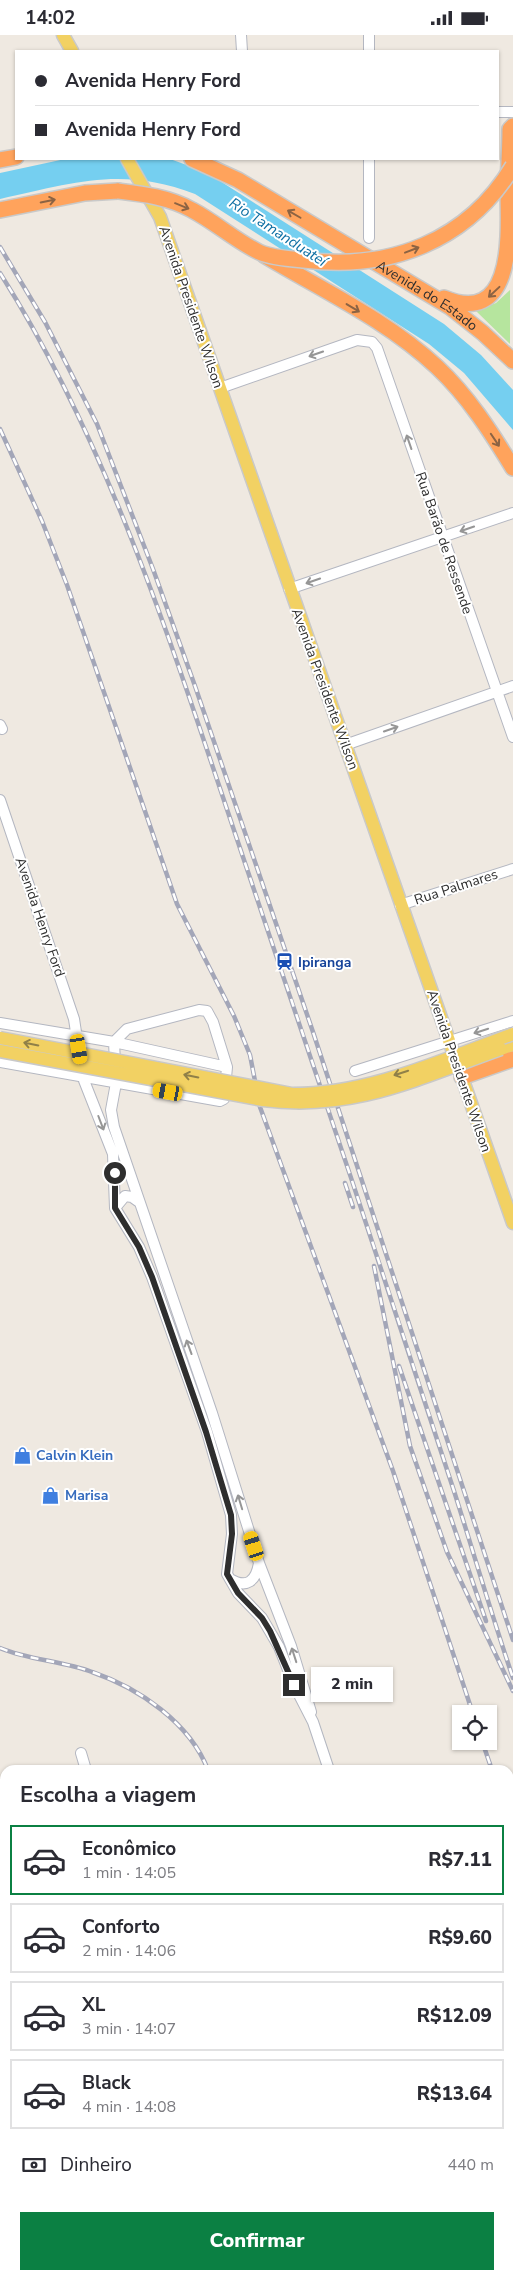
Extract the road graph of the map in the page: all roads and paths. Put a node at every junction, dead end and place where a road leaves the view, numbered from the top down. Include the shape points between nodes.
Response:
1 (63, 35) edge
2 (241, 35) edge
3 (369, 35) edge
4 (71, 50) edge
5 (242, 50) edge
6 (369, 50) edge
7 (499, 112) edge
8 (513, 112) edge
9 (513, 126) edge
10 (15, 157) edge
11 (0, 160) edge
12 (128, 160) edge
13 (194, 160) edge
14 (369, 160) edge
15 (513, 166) edge
16 (0, 210) edge
17 (369, 238) dead end
18 (261, 253) junction
19 (422, 290) junction
20 (513, 361) edge
21 (220, 388) junction
22 (513, 468) edge
23 (513, 513) edge
24 (442, 538) junction
25 (289, 589) junction
26 (513, 686) edge
27 (497, 692) junction
28 (513, 737) edge
29 (345, 745) junction
30 (0, 800) edge
31 (513, 869) edge
32 (400, 905) junction
33 (513, 1021) edge
34 (0, 1023) edge
35 (513, 1034) edge
36 (77, 1035) junction
37 (0, 1038) edge
38 (114, 1042) junction
39 (450, 1042) junction
40 (513, 1045) edge
41 (0, 1051) edge
42 (513, 1059) edge
43 (0, 1062) edge
44 (227, 1067) junction
45 (355, 1071) dead end
46 (462, 1077) junction
47 (83, 1078) junction
48 (116, 1083) junction
49 (139, 1202) junction
50 (115, 1208) junction
51 (513, 1223) edge
52 (259, 1563) junction
53 (230, 1579) junction
54 (313, 1722) junction
55 (81, 1753) dead end
56 (85, 1765) edge
57 (327, 1765) edge

1 - 4 main road
2 - 5 street
3 - 6 street
7 - 8 street
9 -> 19 highway via 510,129 508,191 510,251 502,284 493,295 482,301 465,304
10 - 11 highway
12 - 21 main road, Avenida Presidente Wilson via 160,217
19 -> 13 highway, Avenida do Estado via 238,180
14 - 17 street
18 -> 15 highway, bridge via 332,264 395,256 444,236 465,221 486,202
16 -> 18 highway, bridge via 93,192 118,191 154,196 190,209
18 -> 22 highway, bridge via 398,336 437,368 476,412
19 - 20 highway, Avenida do Estado via 468,319
24 -> 21 street, Rua Barão de Ressende via 372,342 357,340
21 - 25 main road, Avenida Presidente Wilson
23 -> 24 street
24 -> 25 street
24 - 27 street, Rua Barão de Ressende
25 - 29 main road, Avenida Presidente Wilson
26 - 27 street
27 - 28 street, Rua Barão de Ressende
29 -> 27 street
29 - 32 main road, Avenida Presidente Wilson
30 - 36 street, Avenida Henry Ford
31 - 32 street, Rua Palmares
32 - 39 main road, Avenida Presidente Wilson
33 -> 39 street
34 - 36 street
35 -> 37 main road, bridge via 441,1061 350,1089 292,1095
36 - 38 street
36 - 47 street, Avenida Henry Ford
38 - 44 street
38 - 44 street via 127,1029 204,1010 213,1022
38 - 48 street
39 - 45 street
39 - 46 main road, Avenida Presidente Wilson
40 - 41 main road, bridge via 383,1091 320,1103 263,1100
42 - 46 highway
43 - 47 street
44 - 48 street via 225,1098 222,1101
46 - 51 main road, Avenida Presidente Wilson
47 - 48 street
47 -> 50 street via 113,1155
48 - 49 street via 111,1117
49 - 50 street via 125,1196
52 -> 49 street via 212,1413
50 - 53 street via 139,1247 152,1277 217,1464 232,1525 227,1566
52 - 53 street via 257,1575 251,1582 243,1584
54 -> 52 street via 291,1646
53 - 54 street via 270,1631
54 - 57 street
55 - 56 street

